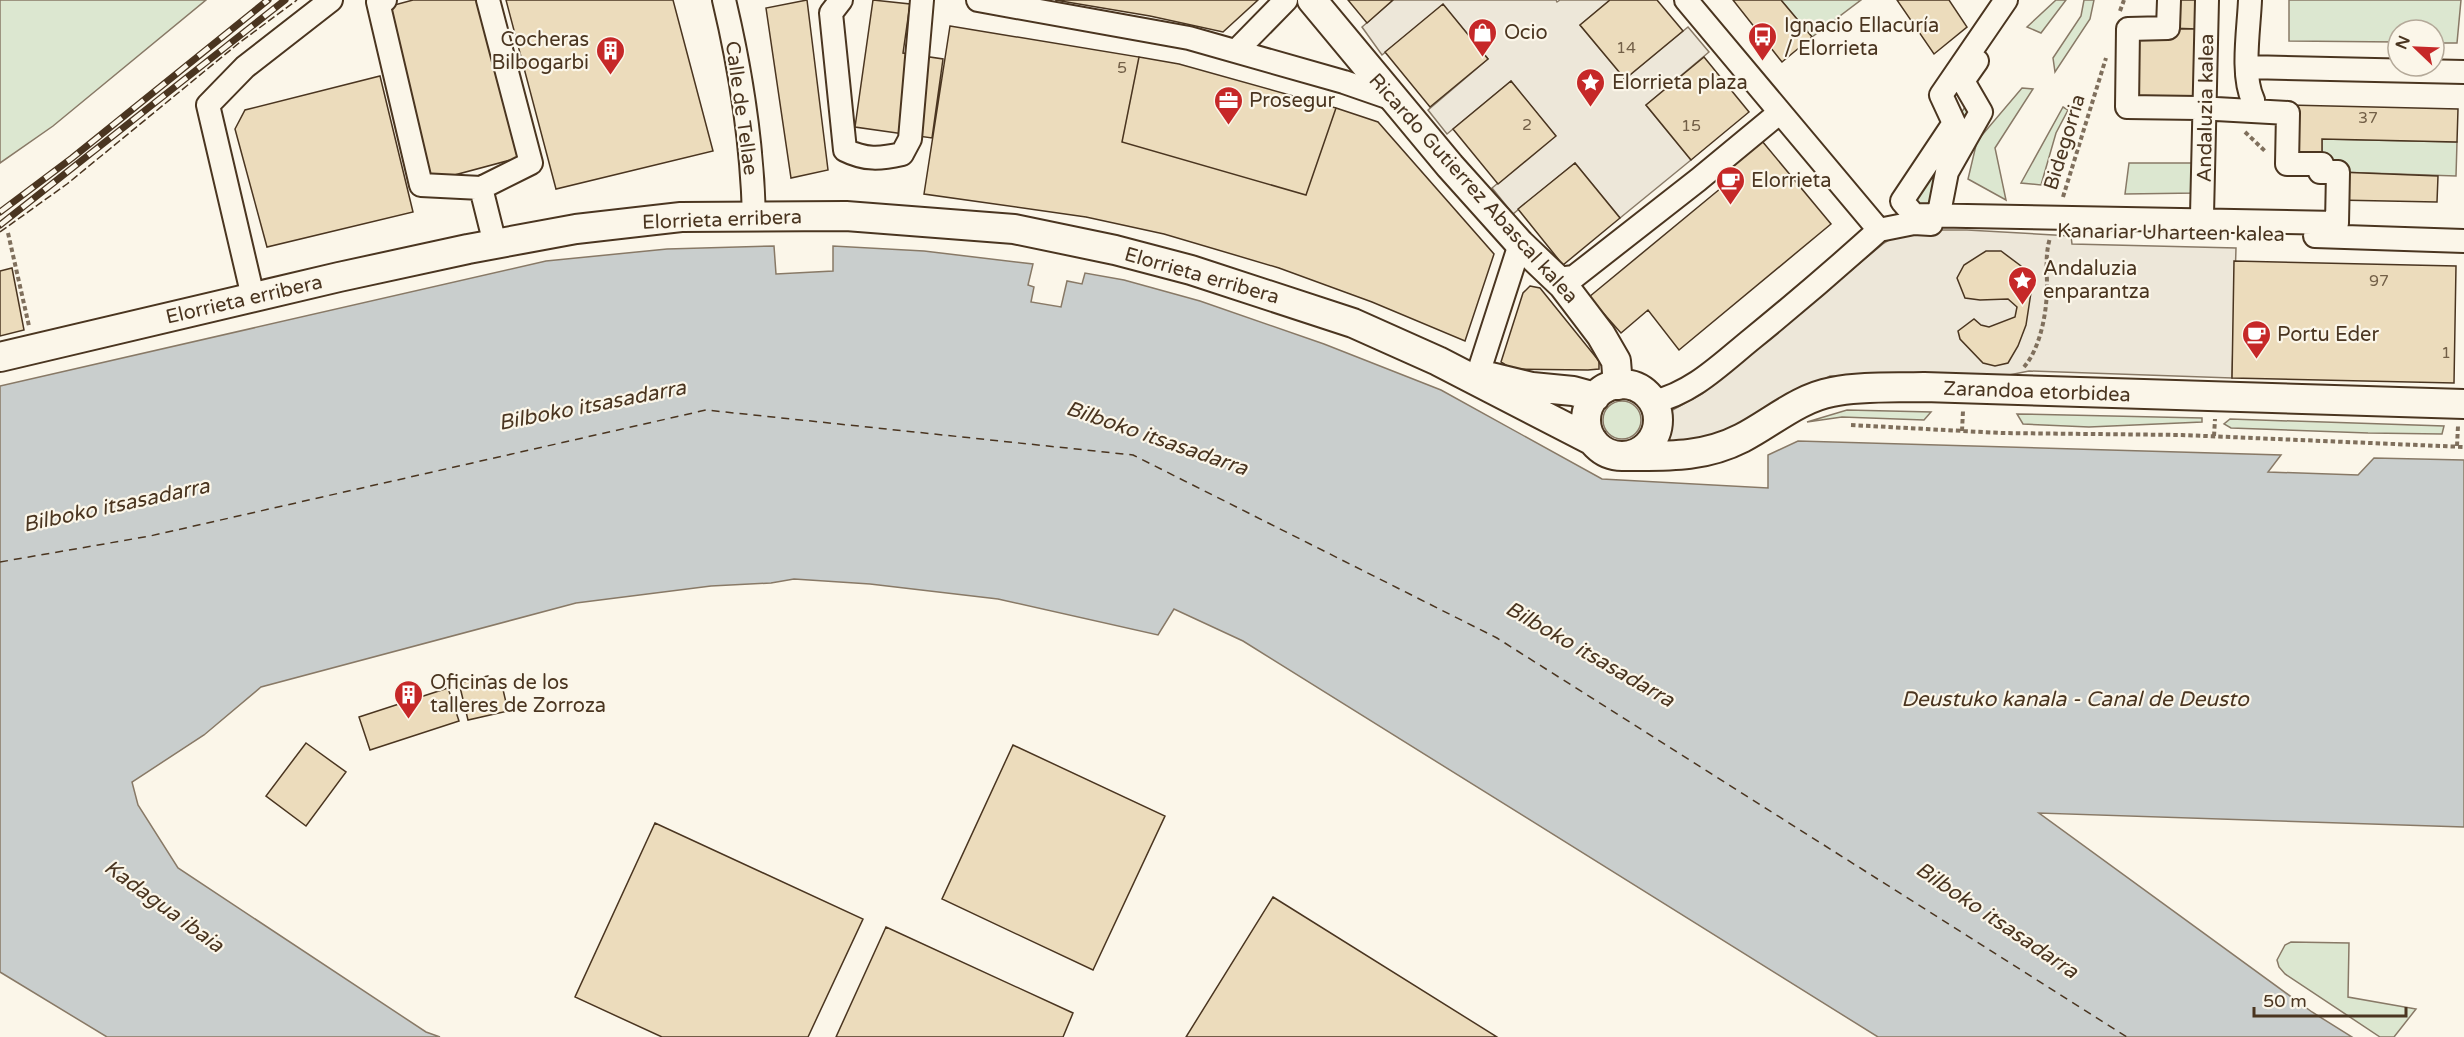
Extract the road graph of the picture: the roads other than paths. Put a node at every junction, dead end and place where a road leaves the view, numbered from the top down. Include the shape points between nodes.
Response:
1 (331, 0) edge
2 (385, 0) edge
3 (488, 0) edge
4 (724, 0) edge
5 (841, 0) edge
6 (922, 0) edge
7 (978, 0) edge
8 (1286, 0) edge
9 (1312, 0) edge
10 (1686, 0) edge
11 (2006, 0) edge
12 (2019, 0) edge
13 (2169, 0) edge
14 (2207, 0) edge
15 (2250, 0) edge
16 (1236, 51) junction
17 (1359, 58) junction
18 (2247, 67) junction
19 (2464, 72) edge
20 (1344, 82) junction
21 (2253, 99) dead end
22 (1396, 100) junction
23 (2206, 108) junction
24 (1779, 113) junction
25 (481, 188) junction
26 (1939, 213) dead end
27 (2202, 215) dead end
28 (754, 216) junction
29 (2054, 224) junction
30 (1879, 230) junction
31 (2464, 241) edge
32 (495, 244) junction
33 (1520, 244) junction
34 (1558, 279) junction
35 (253, 297) junction
36 (0, 357) edge
37 (1438, 361) junction
38 (1478, 374) junction
39 (1607, 391) junction
40 (1653, 402) junction
41 (2461, 412) edge
42 (1593, 441) junction
43 (1625, 456) junction

1 - 35 street via 245,67 208,105
2 - 25 street via 378,2 421,185
3 - 25 street via 531,163
4 - 28 street, Calle de Tellae via 746,116
5 - 6 street via 831,13 845,150 861,158 879,159 902,154 910,139
7 - 16 street via 1168,34
8 - 16 street
9 - 17 main road, Ricardo Gutierrez Abascal kalea
10 - 24 street
11 - 29 street via 1941,95 1954,123 1902,201 1914,215
12 - 26 street via 1963,81 1981,112 1947,172
13 - 23 street via 2168,28 2128,29 2127,107
14 - 23 street, Andaluzia kalea
15 - 18 street
16 - 20 street
17 - 20 street via 1358,74
17 - 22 main road, Ricardo Gutierrez Abascal kalea
18 - 19 street
18 - 21 street
20 - 22 street
22 - 33 main road, Ricardo Gutierrez Abascal kalea
23 - 27 street, Andaluzia kalea
23 - 29 street via 2288,113 2287,164 2322,165 2320,172 2338,172 2337,223
24 - 30 street
24 - 34 street via 1574,277
25 - 32 street
28 - 32 main road, Elorrieta erribera via 681,217
28 - 37 main road, Elorrieta erribera via 846,216 1014,229 1115,250 1353,323
29 - 30 street, Kanariar Uharteen kalea via 1914,223
29 - 31 street, Kanariar Uharteen kalea
30 - 40 street via 1700,382
32 - 35 main road, Elorrieta erribera
33 - 34 main road, Ricardo Gutierrez Abascal kalea
33 - 38 street
34 - 39 main road, Ricardo Gutierrez Abascal kalea via 1616,361
35 - 36 main road, Elorrieta erribera
37 - 38 main road
37 - 42 main road
38 - 39 main road via 1532,387
39 - 40 main road via 1638,388
39 - 42 main road via 1589,407 1586,419
40 - 43 main road via 1658,425 1654,437 1637,453
41 - 43 main road, Zarandoa etorbidea via 1924,387 1830,392 1741,439 1693,456
42 - 43 main road via 1601,450

